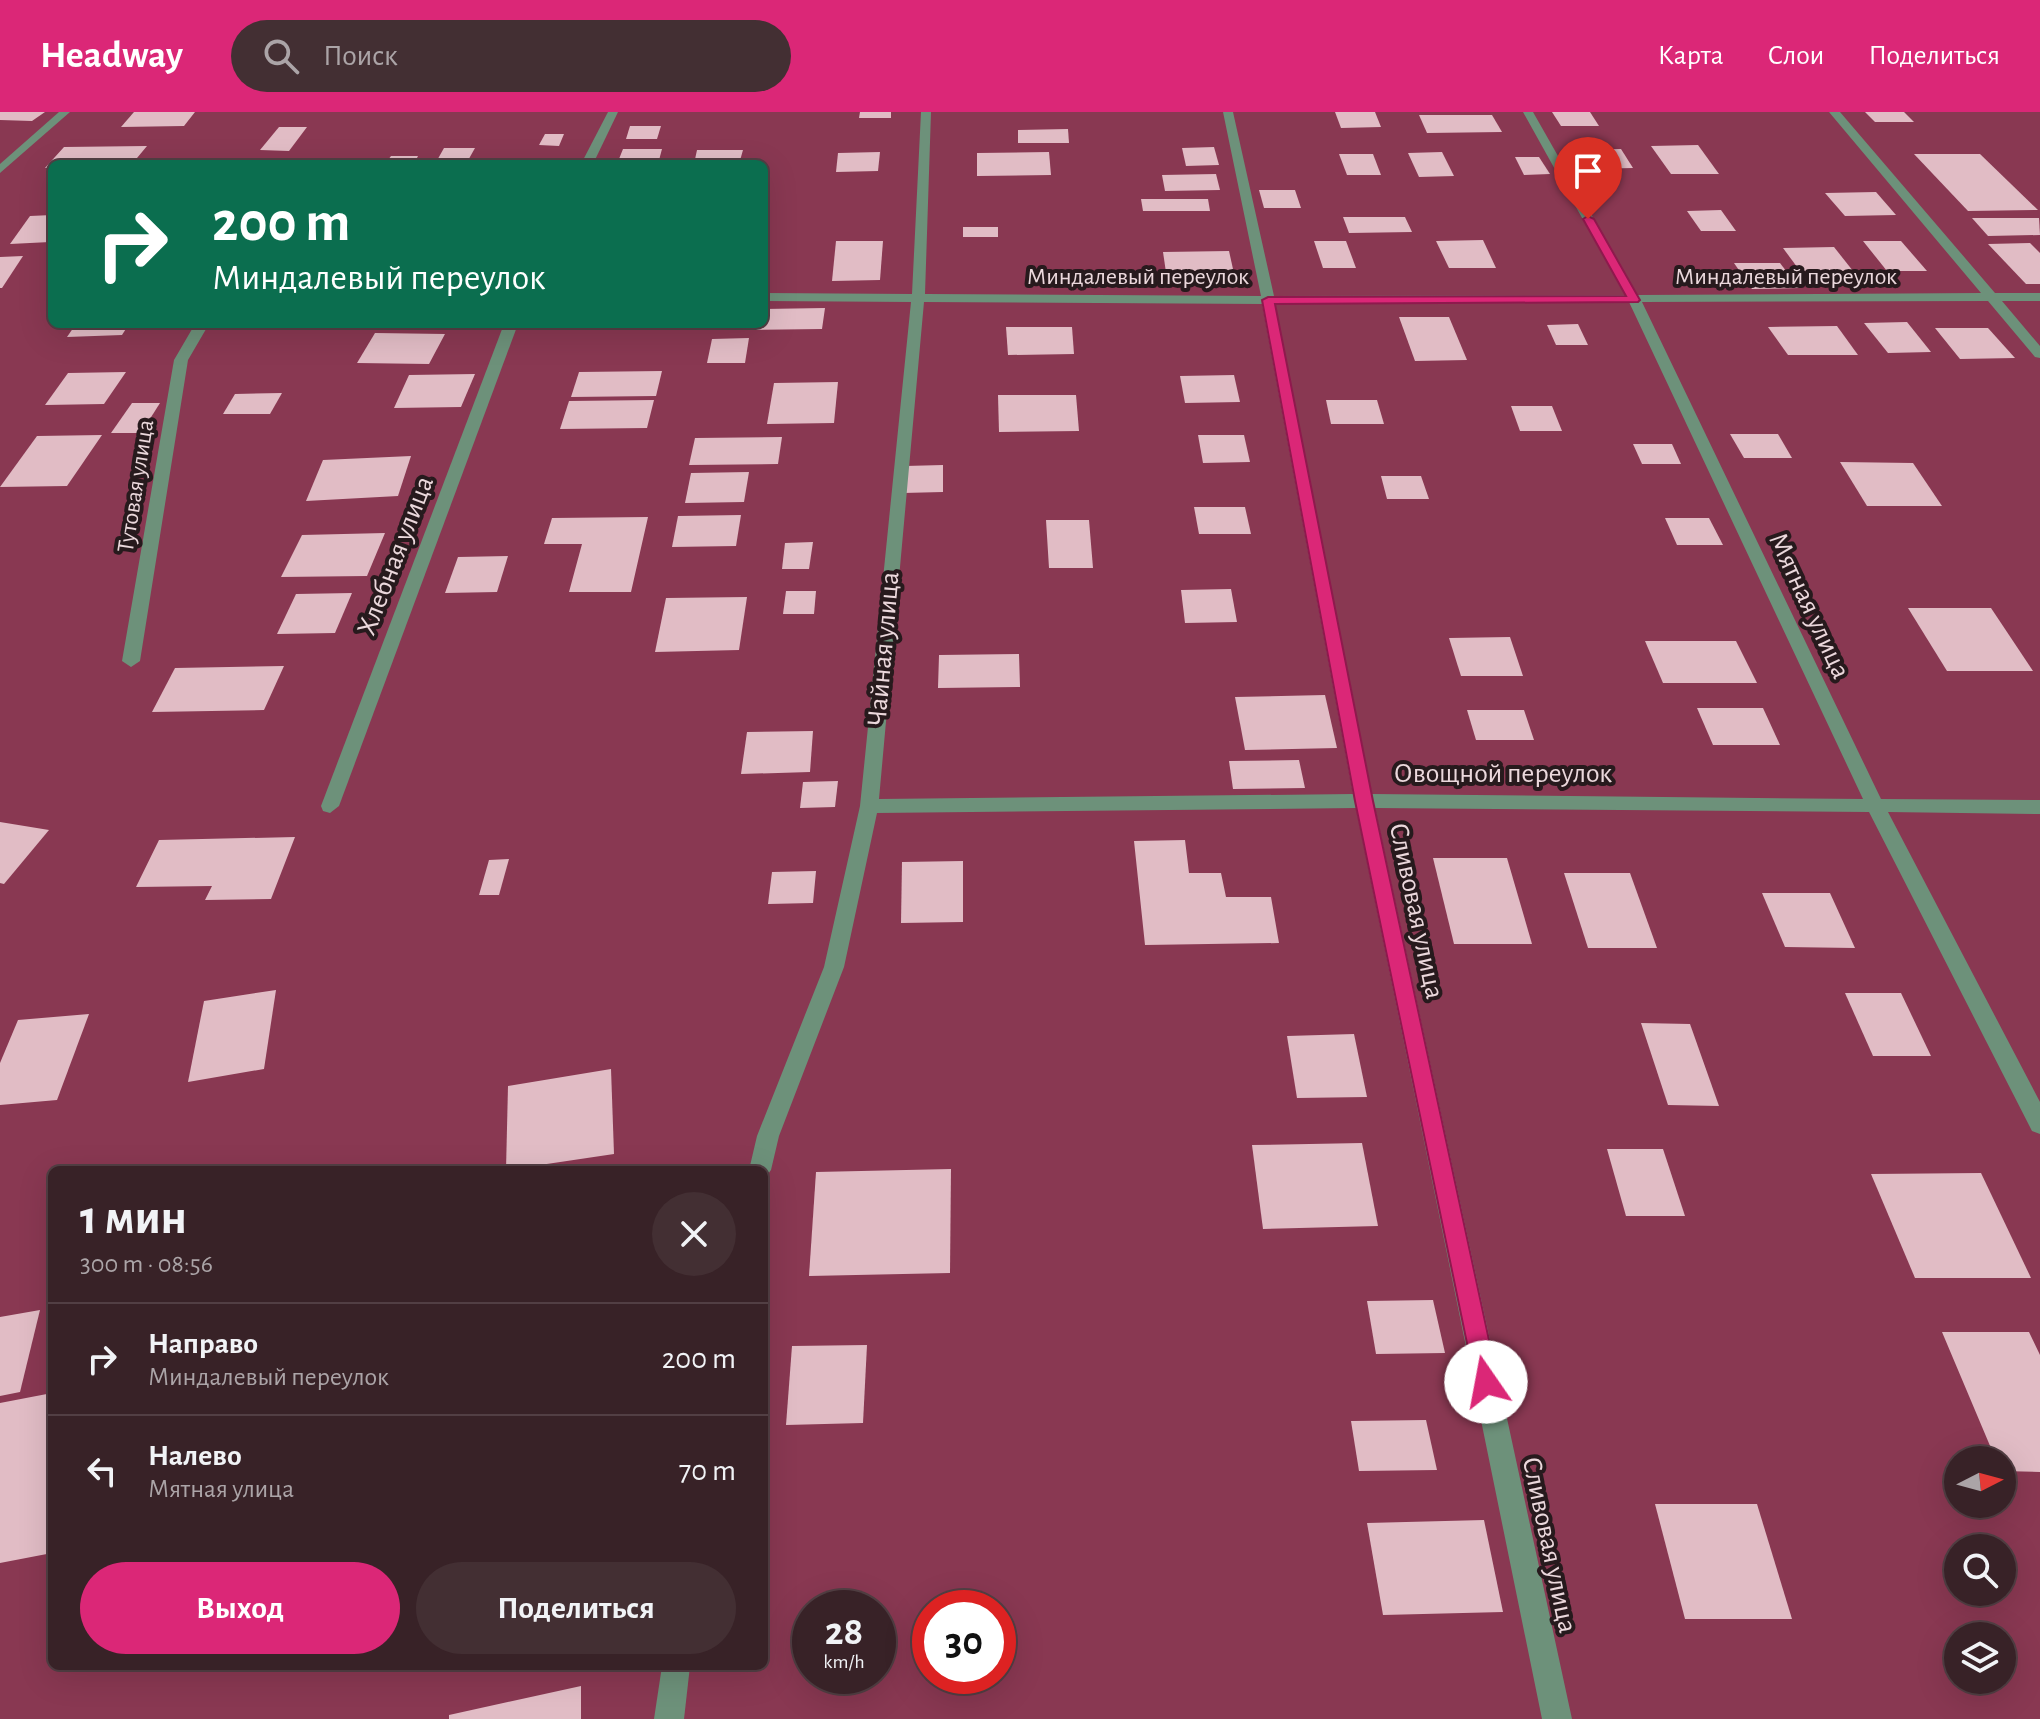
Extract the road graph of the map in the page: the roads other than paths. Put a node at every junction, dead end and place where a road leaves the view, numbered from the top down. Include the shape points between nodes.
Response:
1 (65, 112) edge
2 (613, 112) edge
3 (926, 112) edge
4 (1228, 112) edge
5 (1528, 112) edge
6 (1834, 112) edge
7 (589, 160) edge
8 (0, 170) edge
9 (768, 297) edge
10 (2040, 297) edge
11 (918, 298) junction
12 (1994, 298) junction
13 (1268, 300) junction
14 (1634, 300) junction
15 (200, 328) edge
16 (509, 328) edge
17 (2040, 354) edge
18 (131, 661) dead end
19 (1364, 801) junction
20 (1875, 805) junction
21 (330, 806) dead end
22 (869, 806) junction
23 (2040, 807) edge
24 (2040, 1124) edge
25 (761, 1166) edge
26 (675, 1670) edge
27 (669, 1719) edge
28 (1557, 1719) edge

1 - 8 street
2 - 7 street
3 - 11 street, Чайная улица
4 - 13 street, Сливовая улица
5 - 14 street, Мятная улица
6 - 12 street
9 - 11 street, Миндалевый переулок
10 - 12 street, Миндалевый переулок
11 - 13 street, Миндалевый переулок
11 - 22 street, Чайная улица
12 - 14 street, Миндалевый переулок
12 - 17 street
13 - 14 street, Миндалевый переулок
13 - 19 street, Сливовая улица
14 - 20 street, Мятная улица
15 - 18 street, Тутовая улица via 181,360
16 - 21 street, Хлебная улица
19 - 20 street, Овощной переулок
19 - 22 street, Овощной переулок
19 - 28 street, Сливовая улица
20 - 23 street, Овощной переулок
20 - 24 street, Мятная улица
22 - 25 street, Чайная улица via 834,967
26 - 27 street

